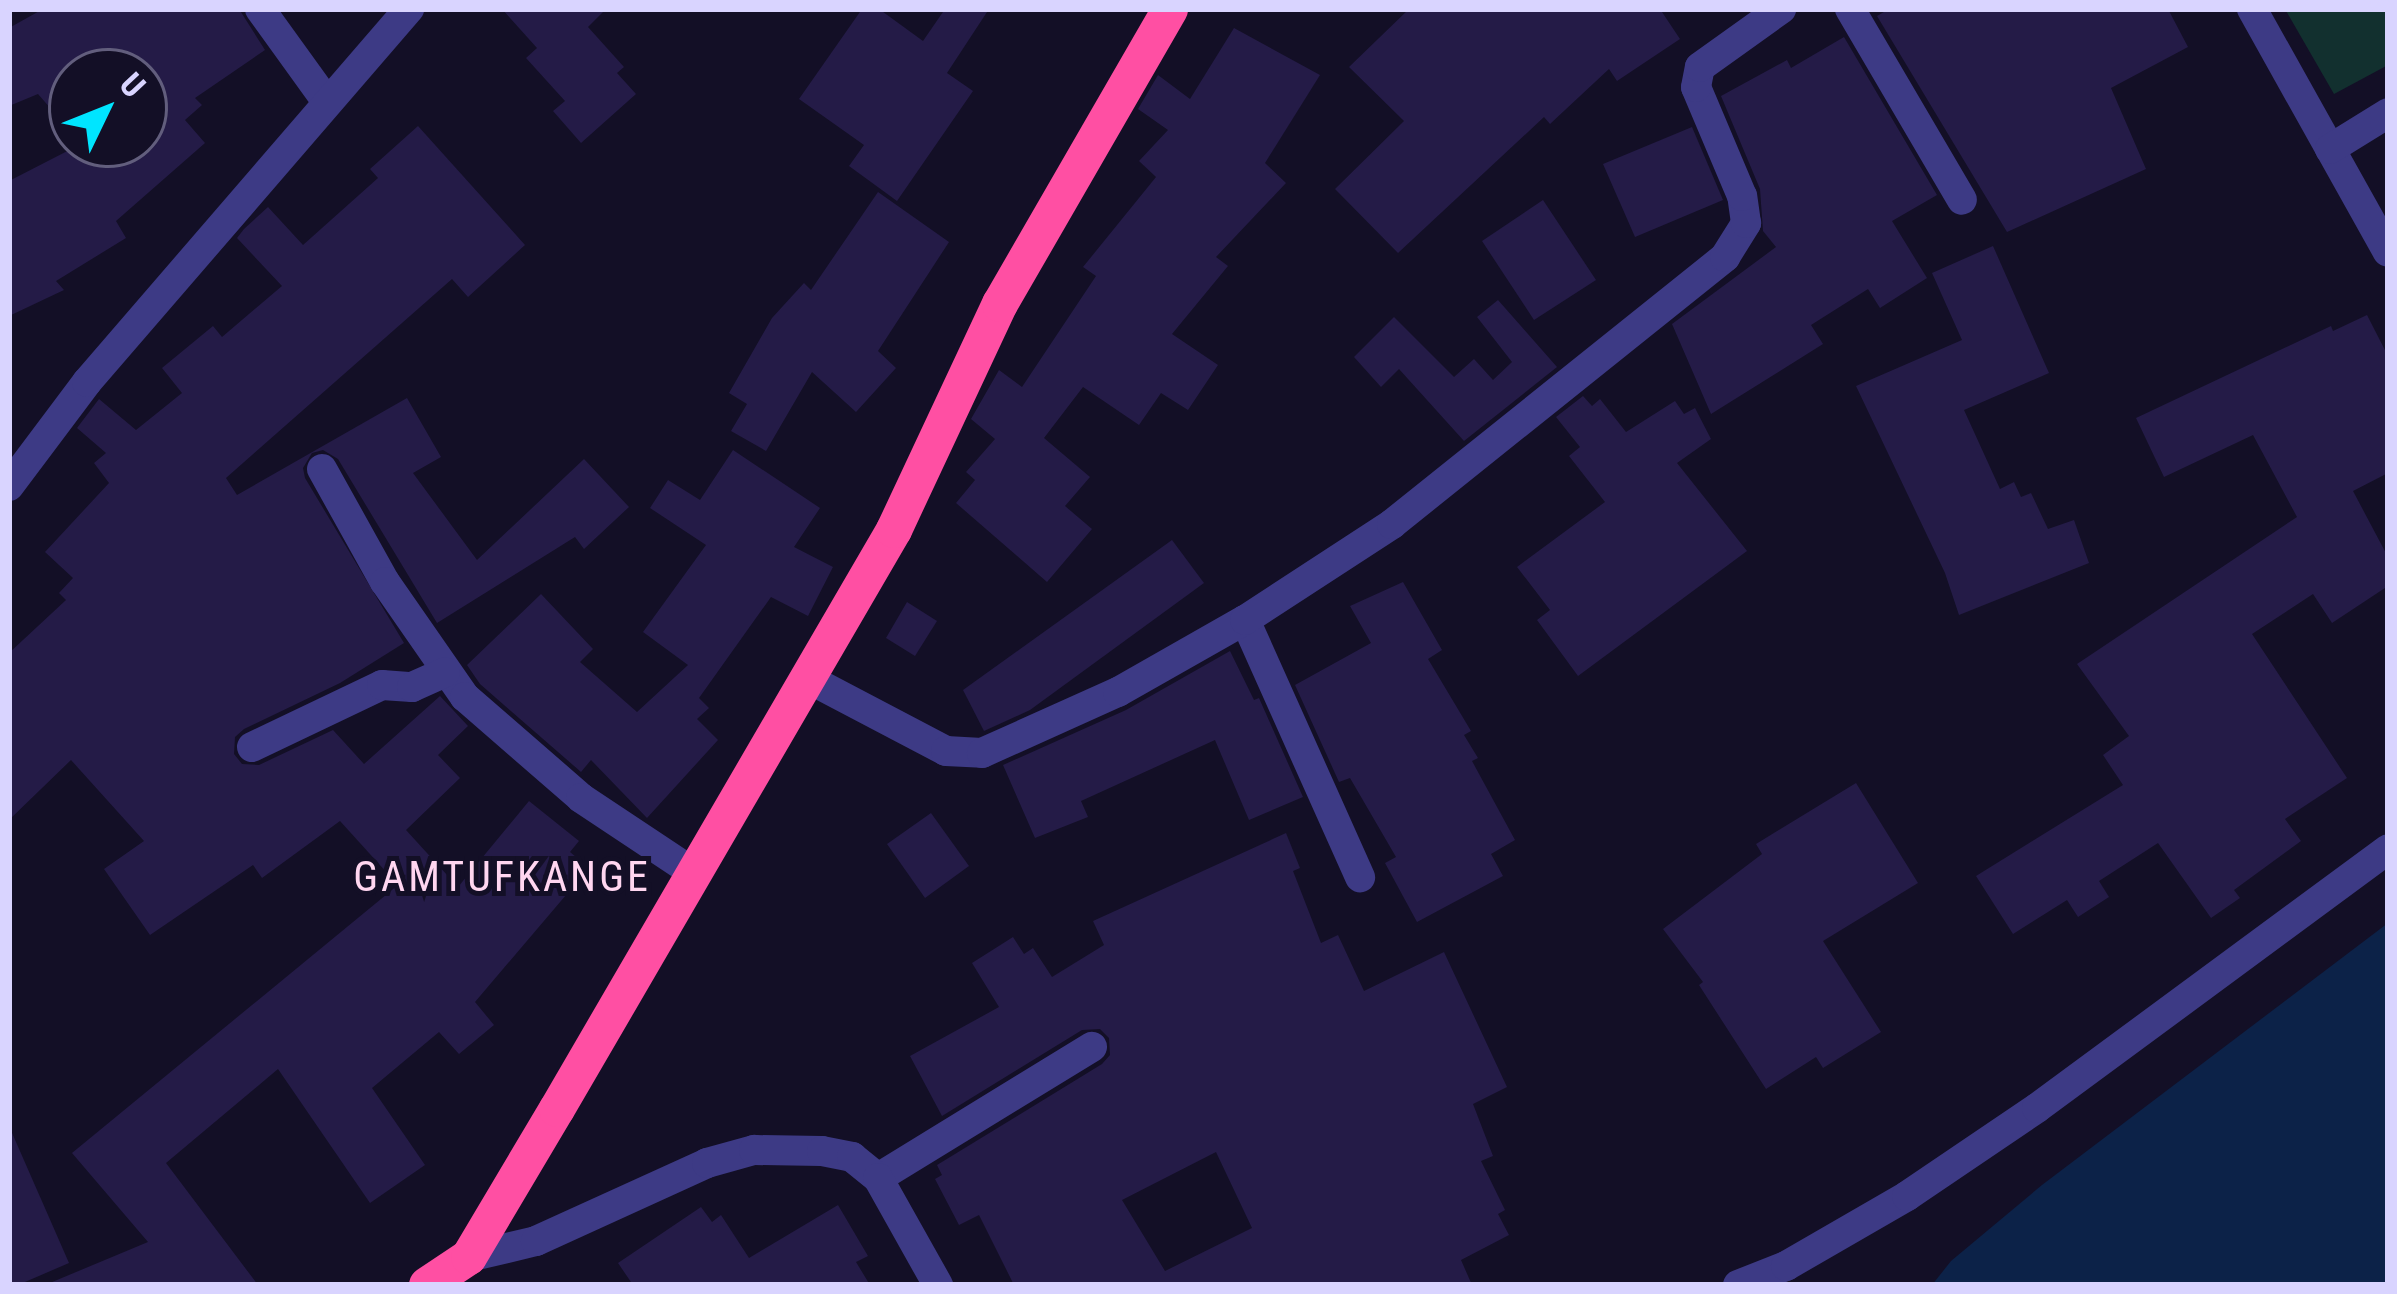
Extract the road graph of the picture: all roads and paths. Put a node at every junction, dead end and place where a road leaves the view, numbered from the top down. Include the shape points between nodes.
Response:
1 (260, 9) edge
2 (410, 9) edge
3 (1170, 9) edge
4 (1781, 9) edge
5 (1850, 9) edge
6 (2252, 9) edge
7 (327, 102) junction
8 (2388, 113) edge
9 (2330, 149) junction
10 (1962, 200) dead end
11 (2388, 252) edge
12 (322, 469) dead end
13 (9, 486) edge
14 (1245, 620) junction
15 (445, 672) junction
16 (807, 679) junction
17 (252, 747) dead end
18 (2388, 849) edge
19 (694, 873) junction
20 (1360, 877) dead end
21 (1092, 1047) dead end
22 (878, 1178) junction
23 (469, 1257) junction
24 (427, 1285) edge
25 (938, 1285) edge
26 (1738, 1285) edge

1 - 7 street
2 - 7 street
3 - 16 highway via 1000,304 894,530
4 - 14 street via 1700,67 1696,86 1746,223 1725,257 1392,524
5 - 10 street
6 - 9 street
7 - 13 street via 87,382
8 - 9 street
9 - 11 street
12 - 15 street
14 - 16 street via 1118,692 982,753 946,751
14 - 20 street
15 - 17 street via 412,687 382,685
15 - 19 street via 521,751
16 - 19 highway
18 - 26 street via 1907,1196
19 - 23 highway
21 - 22 street
22 - 23 street via 852,1157 754,1150 707,1163 536,1241
22 - 25 street
23 - 24 highway

